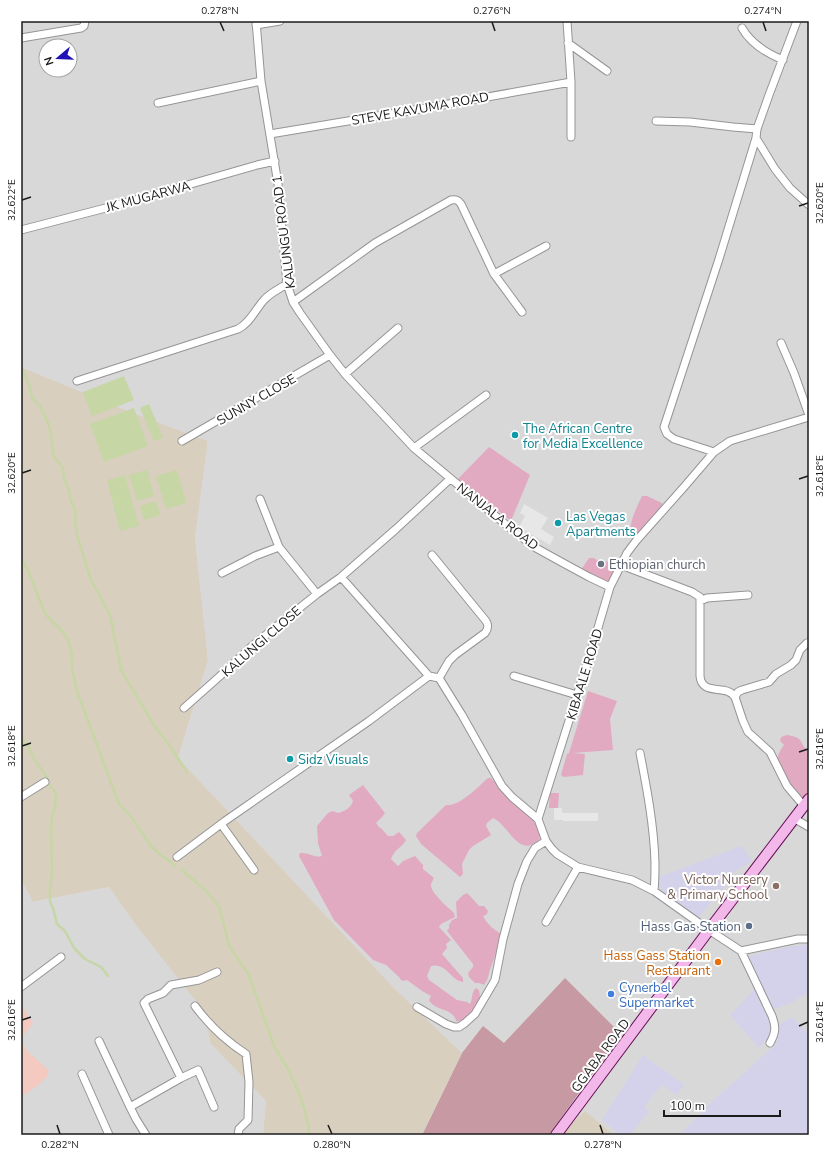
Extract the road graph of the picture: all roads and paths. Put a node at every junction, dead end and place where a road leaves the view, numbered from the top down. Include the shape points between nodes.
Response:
1 (86, 21) edge
2 (280, 21) edge
3 (567, 21) edge
4 (797, 21) edge
5 (256, 23) edge
6 (742, 28) dead end
7 (21, 38) edge
8 (568, 43) junction
9 (783, 60) junction
10 (606, 71) dead end
11 (261, 81) junction
12 (571, 82) junction
13 (158, 103) dead end
14 (656, 121) dead end
15 (758, 129) junction
16 (270, 134) junction
17 (571, 137) dead end
18 (756, 138) junction
19 (275, 162) junction
20 (809, 205) edge
21 (21, 230) edge
22 (546, 246) dead end
23 (494, 274) junction
24 (287, 284) junction
25 (293, 302) junction
26 (522, 312) dead end
27 (398, 328) dead end
28 (781, 343) dead end
29 (330, 355) junction
30 (345, 374) junction
31 (77, 381) dead end
32 (486, 395) dead end
33 (809, 416) edge
34 (182, 441) dead end
35 (414, 448) junction
36 (714, 452) junction
37 (450, 479) junction
38 (260, 499) dead end
39 (279, 547) junction
40 (432, 555) dead end
41 (621, 565) junction
42 (222, 573) dead end
43 (341, 577) junction
44 (610, 587) junction
45 (317, 594) junction
46 (748, 595) dead end
47 (700, 601) junction
48 (807, 643) dead end
49 (429, 676) junction
50 (514, 676) dead end
51 (439, 678) junction
52 (577, 695) junction
53 (735, 697) junction
54 (184, 708) dead end
55 (640, 753) dead end
56 (45, 782) dead end
57 (22, 795) edge
58 (806, 803) edge
59 (538, 819) junction
60 (795, 819) junction
61 (221, 824) junction
62 (809, 827) edge
63 (546, 841) junction
64 (177, 857) dead end
65 (578, 867) junction
66 (254, 870) dead end
67 (654, 891) junction
68 (546, 922) dead end
69 (709, 930) junction
70 (809, 939) edge
71 (742, 951) junction
72 (61, 957) dead end
73 (218, 972) dead end
74 (21, 987) edge
75 (195, 1006) dead end
76 (417, 1007) dead end
77 (99, 1041) dead end
78 (770, 1042) dead end
79 (82, 1074) dead end
80 (181, 1078) junction
81 (130, 1107) junction
82 (214, 1107) dead end
83 (109, 1135) edge
84 (146, 1135) edge
85 (238, 1135) edge
86 (556, 1135) edge

1 - 7 street via 81,28
2 - 5 street
3 - 8 street
4 - 9 street
5 - 11 street, KALUNGU ROAD 1
6 - 9 street via 759,47
8 - 10 street
8 - 12 street
9 - 15 street
11 - 13 street
11 - 16 street, KALUNGU ROAD 1
12 - 16 street, STEVE KAVUMA ROAD
12 - 17 street
14 - 15 street
15 - 18 street
16 - 19 street, KALUNGU ROAD 1
18 - 20 street via 790,188
18 - 36 street via 664,427 667,434 674,439
19 - 21 street, JK MUGARWA
19 - 24 street, KALUNGU ROAD 1
22 - 23 street
23 - 25 street via 462,204 455,199 386,236
23 - 26 street
24 - 25 street, KALUNGU ROAD 1
24 - 31 street via 264,300 244,326 238,329
25 - 29 street, KALUNGU ROAD 1
27 - 30 street
28 - 33 street
29 - 30 street, KALUNGU ROAD 1
29 - 34 street, SUNNY CLOSE
30 - 35 street, KALUNGU ROAD 1
32 - 35 street
33 - 36 street, KIBAALE ROAD via 730,441
35 - 37 street, NANJALA ROAD
36 - 41 street, KIBAALE ROAD via 636,541
37 - 43 street, KALUNGI CLOSE
37 - 44 street, NANJALA ROAD via 536,548
38 - 39 street
39 - 42 street via 254,556
39 - 45 street
40 - 51 street via 488,626 485,633 449,661
41 - 44 street, KIBAALE ROAD
41 - 47 street via 698,595
43 - 45 street, KALUNGI CLOSE
43 - 49 street
44 - 52 street, KIBAALE ROAD
45 - 54 street, KALUNGI CLOSE via 251,647
46 - 47 street via 707,598
47 - 53 street via 701,682 708,688 728,691
48 - 53 street via 800,650 796,660 769,682 742,690
49 - 51 street
49 - 61 street
50 - 52 street
51 - 59 street via 502,786
52 - 59 street, KIBAALE ROAD
53 - 58 street via 748,732 770,752 787,786
55 - 67 street via 650,805 654,846
56 - 57 street
58 - 60 main road, GGABA ROAD
59 - 63 street
60 - 62 street
60 - 69 main road, GGABA ROAD
61 - 64 street
61 - 66 street
63 - 65 street via 557,854
63 - 76 street via 535,848 527,862 518,884 503,939 495,980 475,1014 459,1027 454,1027
65 - 67 street via 632,880
65 - 68 street
67 - 69 street
69 - 71 street
69 - 86 main road, GGABA ROAD
70 - 71 street
71 - 78 street via 775,1023 775,1032
72 - 74 street
73 - 80 street via 199,980 172,985 144,1003
75 - 85 street via 219,1033 246,1054 249,1082 248,1120 239,1129
77 - 81 street
79 - 83 street
80 - 81 street
80 - 82 street via 198,1070
81 - 84 street

